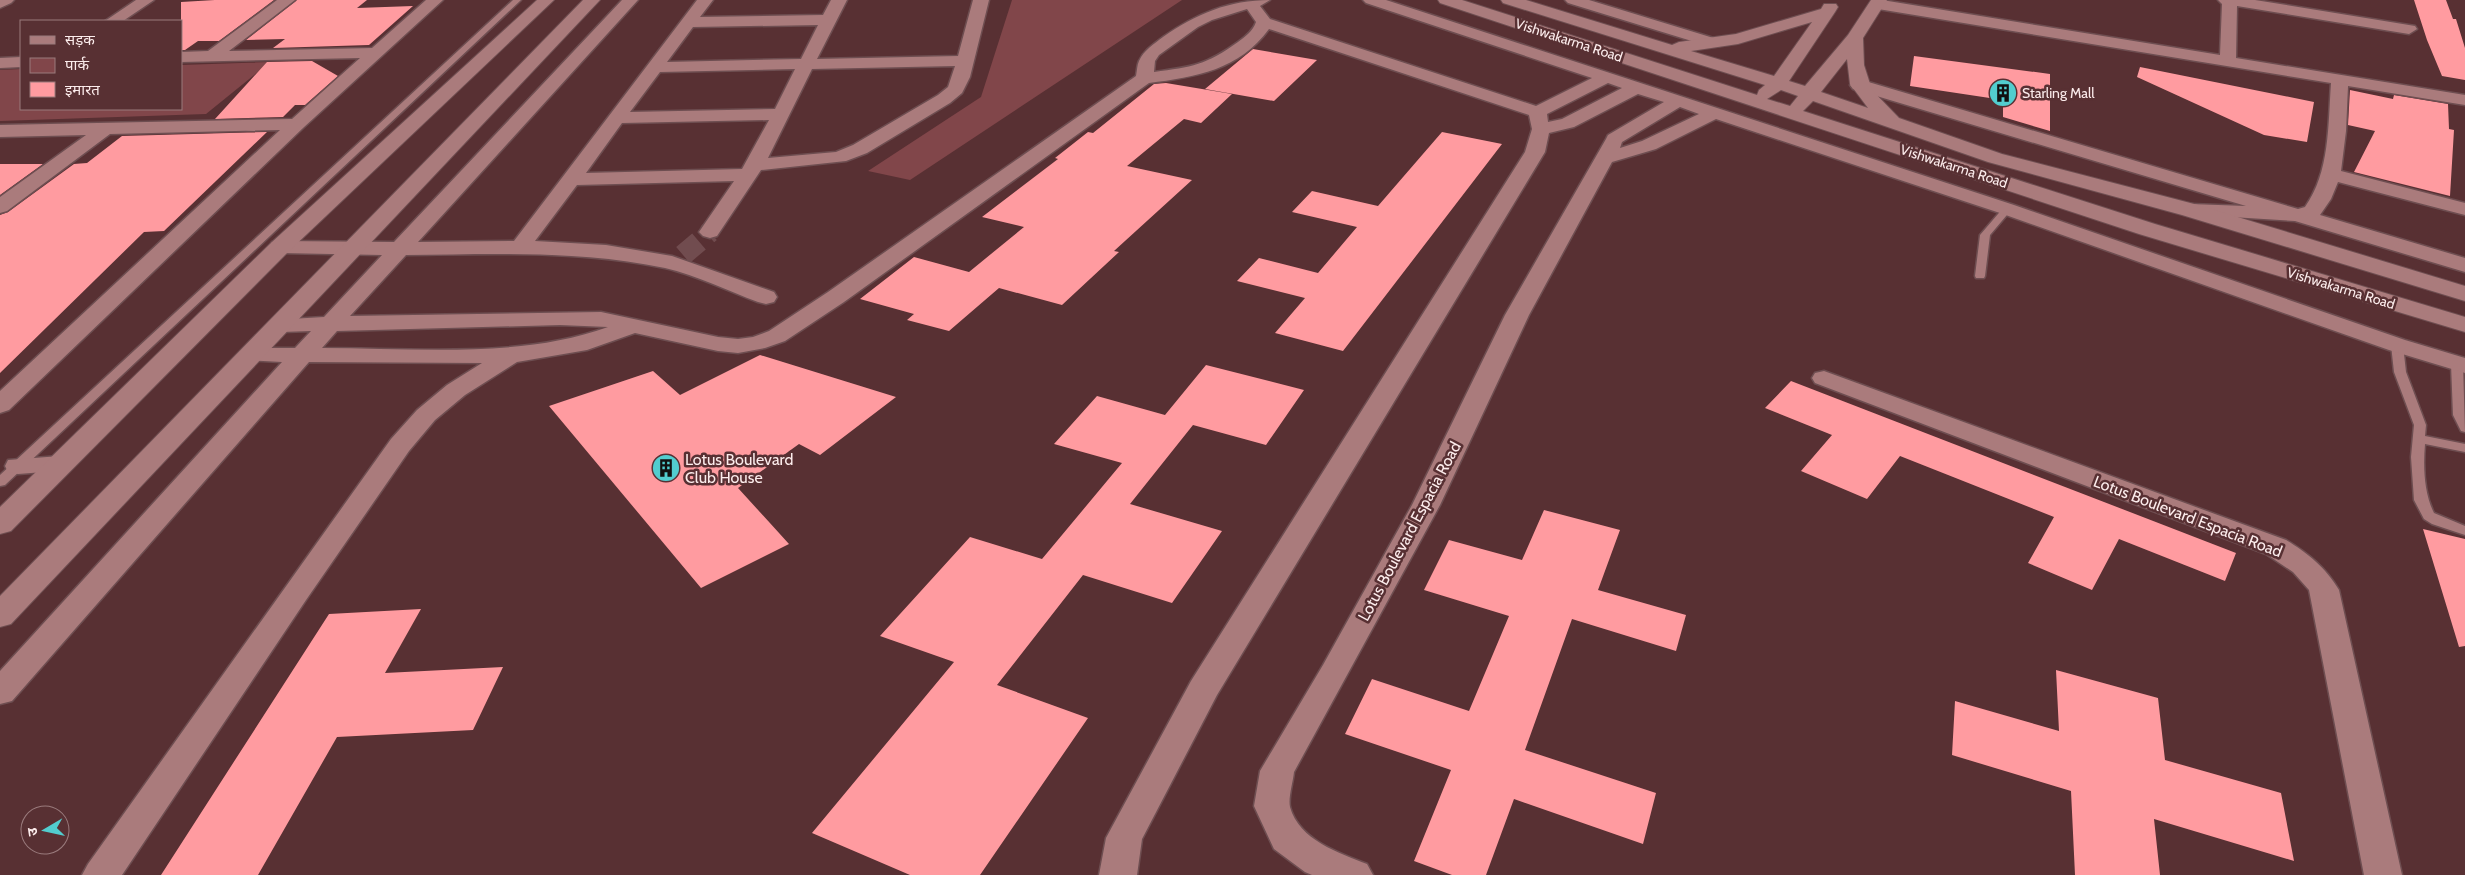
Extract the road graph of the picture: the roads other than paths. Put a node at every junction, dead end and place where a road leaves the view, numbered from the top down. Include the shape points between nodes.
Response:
1 (6, 0) edge
2 (146, 0) edge
3 (287, 0) edge
4 (435, 0) edge
5 (518, 0) edge
6 (546, 0) edge
7 (592, 0) edge
8 (630, 0) edge
9 (704, 0) edge
10 (840, 0) edge
11 (981, 0) edge
12 (1372, 0) edge
13 (1446, 0) edge
14 (1509, 0) edge
15 (1573, 0) edge
16 (2229, 0) edge
17 (1256, 2) edge
18 (1879, 2) edge
19 (0, 3) edge
20 (1831, 6) edge
21 (115, 20) edge
22 (829, 20) junction
23 (688, 22) junction
24 (1264, 22) junction
25 (2409, 29) dead end
26 (1855, 38) junction
27 (1714, 44) junction
28 (1667, 48) junction
29 (374, 53) junction
30 (212, 56) junction
31 (182, 57) edge
32 (965, 61) junction
33 (2228, 61) junction
34 (20, 62) edge
35 (0, 63) edge
36 (807, 63) junction
37 (654, 67) junction
38 (1607, 77) junction
39 (1144, 78) junction
40 (2340, 80) junction
41 (1778, 83) junction
42 (1858, 85) junction
43 (1638, 87) junction
44 (1810, 93) junction
45 (2465, 100) edge
46 (1678, 101) junction
47 (1756, 101) junction
48 (1714, 113) junction
49 (1793, 113) junction
50 (781, 114) junction
51 (616, 118) junction
52 (1539, 120) junction
53 (297, 124) junction
54 (1899, 126) junction
55 (105, 128) junction
56 (0, 131) edge
57 (1605, 158) junction
58 (752, 170) junction
59 (2330, 174) junction
60 (571, 179) junction
61 (0, 206) edge
62 (2007, 209) junction
63 (2465, 209) edge
64 (2190, 210) junction
65 (2310, 210) junction
66 (2147, 229) junction
67 (710, 232) tunnel mouth
68 (280, 247) junction
69 (520, 247) junction
70 (401, 248) junction
71 (354, 249) junction
72 (2142, 255) junction
73 (2465, 265) edge
74 (1980, 276) dead end
75 (2465, 294) edge
76 (766, 297) dead end
77 (330, 324) junction
78 (281, 325) junction
79 (637, 325) junction
80 (2465, 325) edge
81 (2397, 345) junction
82 (302, 354) junction
83 (252, 355) junction
84 (510, 356) junction
85 (2461, 365) edge
86 (1824, 378) dead end
87 (0, 404) edge
88 (2465, 428) edge
89 (2418, 439) junction
90 (2465, 448) edge
91 (60, 464) junction
92 (9, 474) edge
93 (0, 524) edge
94 (2465, 531) edge
95 (0, 616) edge
96 (0, 692) edge
97 (101, 875) edge
98 (1118, 875) edge
99 (1354, 875) edge
100 (2383, 875) edge

1 - 19 street
2 - 21 street
3 - 30 street
4 - 29 street
5 - 92 lane
6 - 68 street
7 - 71 street
8 - 70 street
9 - 23 street
10 - 22 street
11 - 32 street
12 - 38 street
13 - 47 street, Vishwakarma Road
14 - 28 street, Vishwakarma Road
15 - 27 street
16 - 25 street
16 - 33 street
17 - 24 street
17 - 39 street via 1192,24 1153,52 1147,61
18 - 26 street
18 - 33 street
20 - 27 street via 1757,34
20 - 41 street
22 - 23 street
22 - 36 street
23 - 37 street
24 - 39 street via 1250,41 1220,63 1187,73
24 - 52 street
26 - 42 street
26 - 44 street
27 - 28 street
28 - 41 street, Vishwakarma Road
29 - 30 street
29 - 53 street
30 - 31 street
32 - 36 street
32 - 58 street via 956,89 860,149 839,157
33 - 40 street
34 - 35 street
36 - 37 street
36 - 50 street
37 - 51 street
38 - 43 street
38 - 52 street
39 - 79 street via 777,336 757,344 738,346
40 - 45 street
40 - 59 street via 2335,151
41 - 44 street, Vishwakarma Road
41 - 47 street
42 - 54 street via 1874,105
42 - 65 street
43 - 46 street
43 - 52 street via 1568,123
44 - 49 street
44 - 54 street, Vishwakarma Road
46 - 48 street
46 - 57 street, Lotus Boulevard Espacia Road via 1623,132 1615,139
47 - 49 street, Vishwakarma Road
48 - 57 street via 1649,145
48 - 62 street
49 - 66 street, Vishwakarma Road
50 - 51 street
50 - 58 street
51 - 60 street
52 - 98 street via 1535,152 1203,690 1124,838
53 - 55 street
53 - 87 street
54 - 64 street, Vishwakarma Road via 1995,158
55 - 56 street
55 - 61 street
57 - 99 street, Lotus Boulevard Espacia Road via 1517,315 1426,505 1277,771 1272,806 1287,838 1318,861
58 - 60 street
58 - 67 street
59 - 63 street
59 - 65 street
60 - 69 street
62 - 72 street
62 - 74 lane via 1985,235
64 - 65 street
64 - 75 street, Vishwakarma Road
65 - 73 street
66 - 72 street
66 - 80 street, Vishwakarma Road
68 - 71 street
68 - 91 street
69 - 70 street
69 - 76 street via 606,251 678,259
70 - 71 street
70 - 77 street
71 - 78 street
72 - 81 street
77 - 78 street
77 - 79 street via 560,318 601,319
77 - 82 street
78 - 83 street
79 - 84 street via 587,343
81 - 85 street
81 - 89 lane via 2400,372 2418,419
82 - 83 street
82 - 84 street
82 - 96 street
83 - 95 street
84 - 97 street via 456,390 426,415 400,445
85 - 88 lane via 2459,415
86 - 100 street, Lotus Boulevard Espacia Road via 2276,547 2314,573 2324,590
89 - 90 lane
89 - 94 lane via 2423,506 2437,521
91 - 92 street
91 - 93 street

